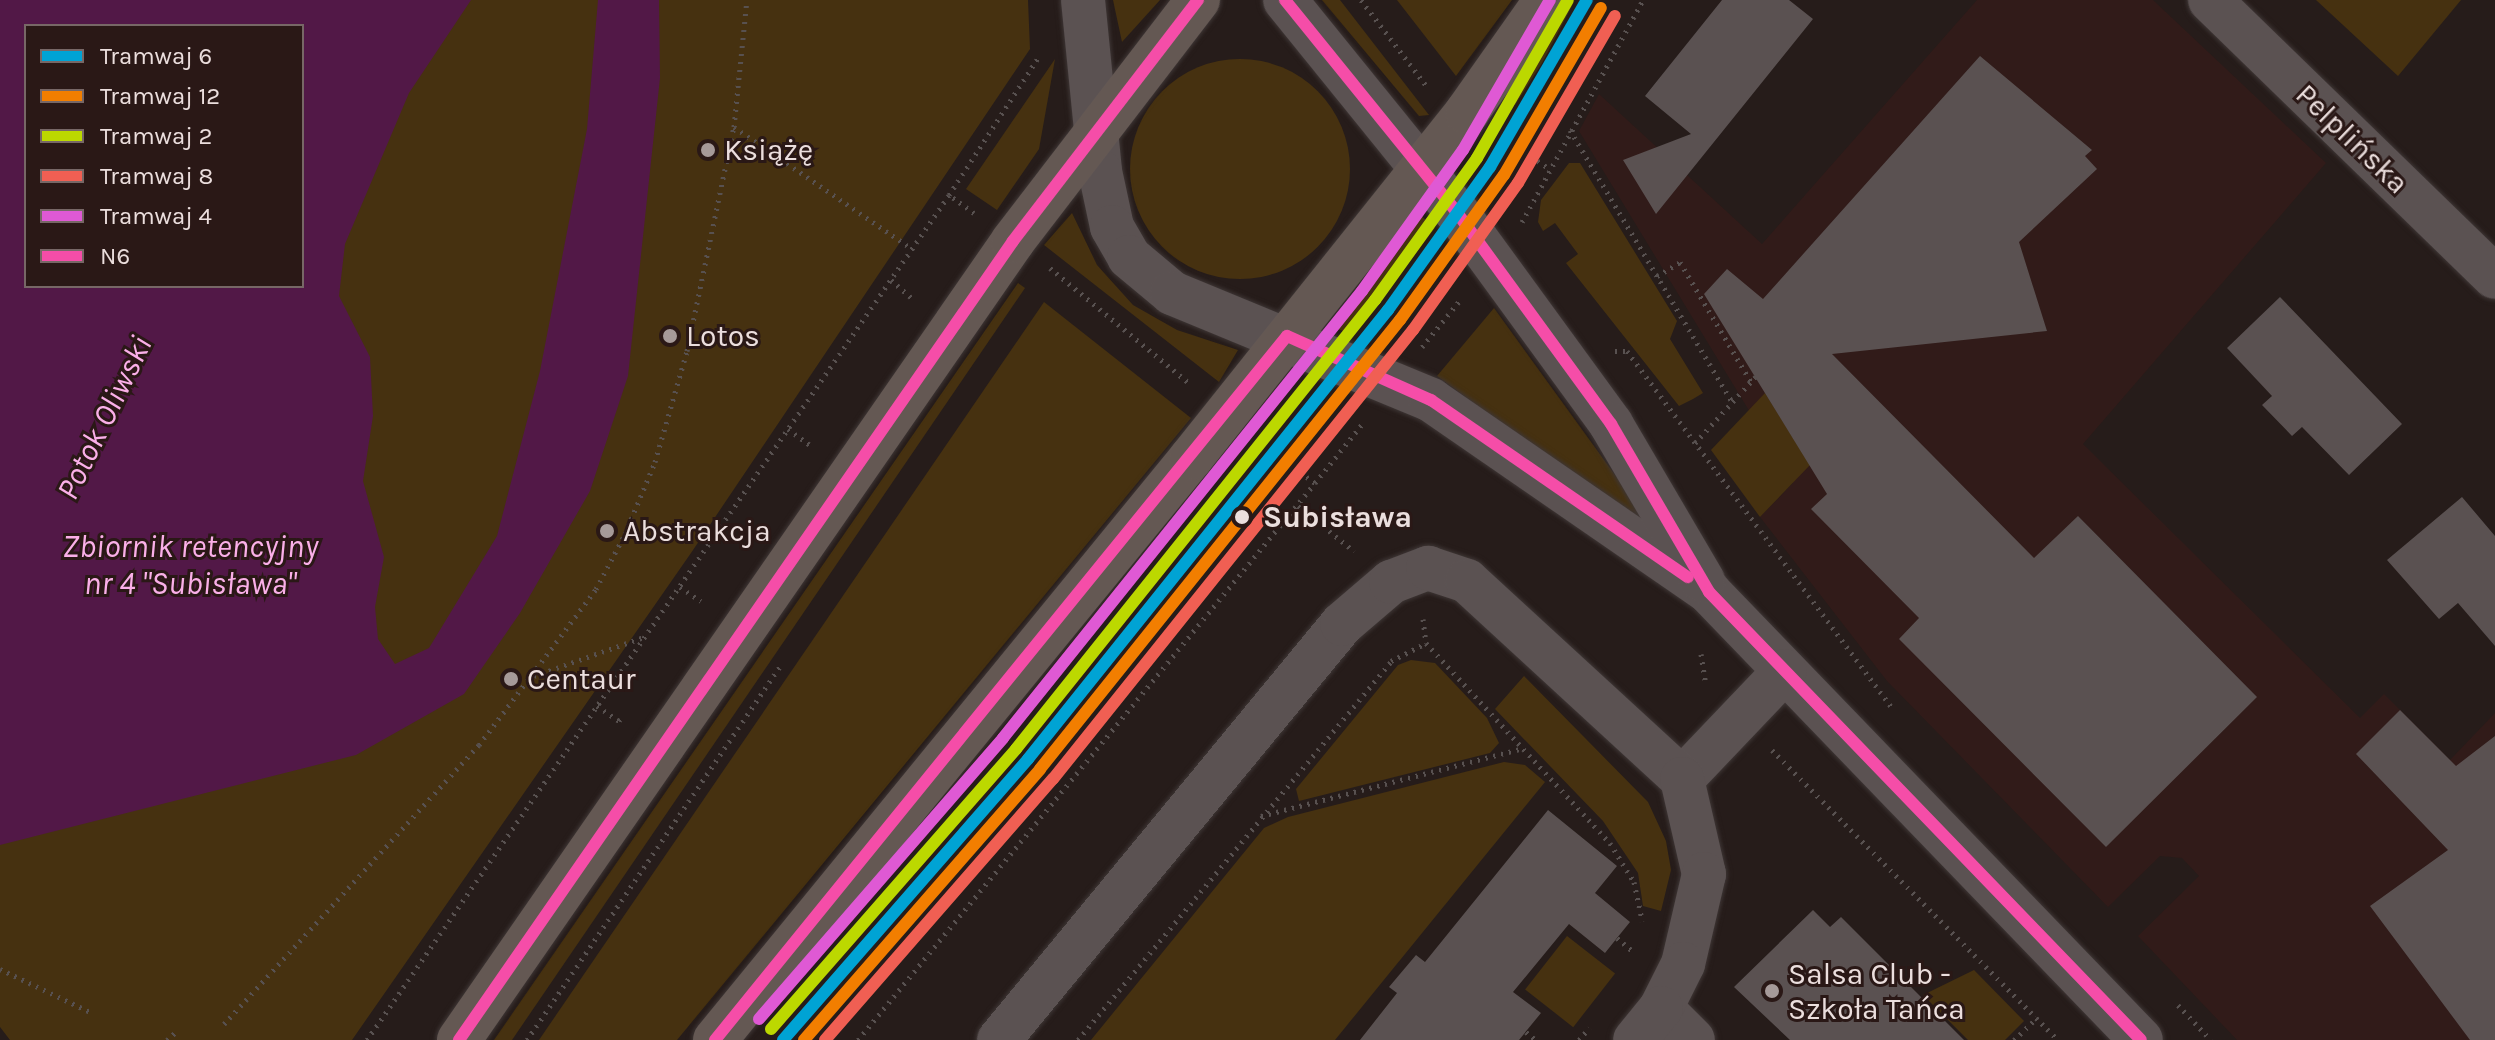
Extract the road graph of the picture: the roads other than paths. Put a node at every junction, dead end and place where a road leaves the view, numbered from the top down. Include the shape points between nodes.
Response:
1 (1083, 0) edge
2 (1198, 0) edge
3 (1285, 0) edge
4 (1546, 0) edge
5 (2210, 0) edge
6 (1095, 127) junction
7 (1420, 168) junction
8 (2495, 277) edge
9 (1287, 336) junction
10 (1709, 592) junction
11 (1785, 671) junction
12 (1682, 779) junction
13 (1648, 1024) edge
14 (459, 1040) edge
15 (715, 1040) edge
16 (999, 1040) edge
17 (1693, 1040) edge
18 (2141, 1040) edge

1 - 6 street
2 - 6 main road
3 - 7 street
4 - 7 main road
5 - 8 street, Pelplińska
6 - 9 street via 1112,227 1129,257 1172,293
6 - 14 main road
7 - 9 main road
7 - 10 street via 1611,424
9 - 10 street via 1431,400
9 - 15 main road
10 - 11 street
11 - 12 street
11 - 18 street
12 - 13 street via 1704,874 1683,964
12 - 16 street via 1467,581 1428,568 1391,582 1342,624
13 - 17 street

